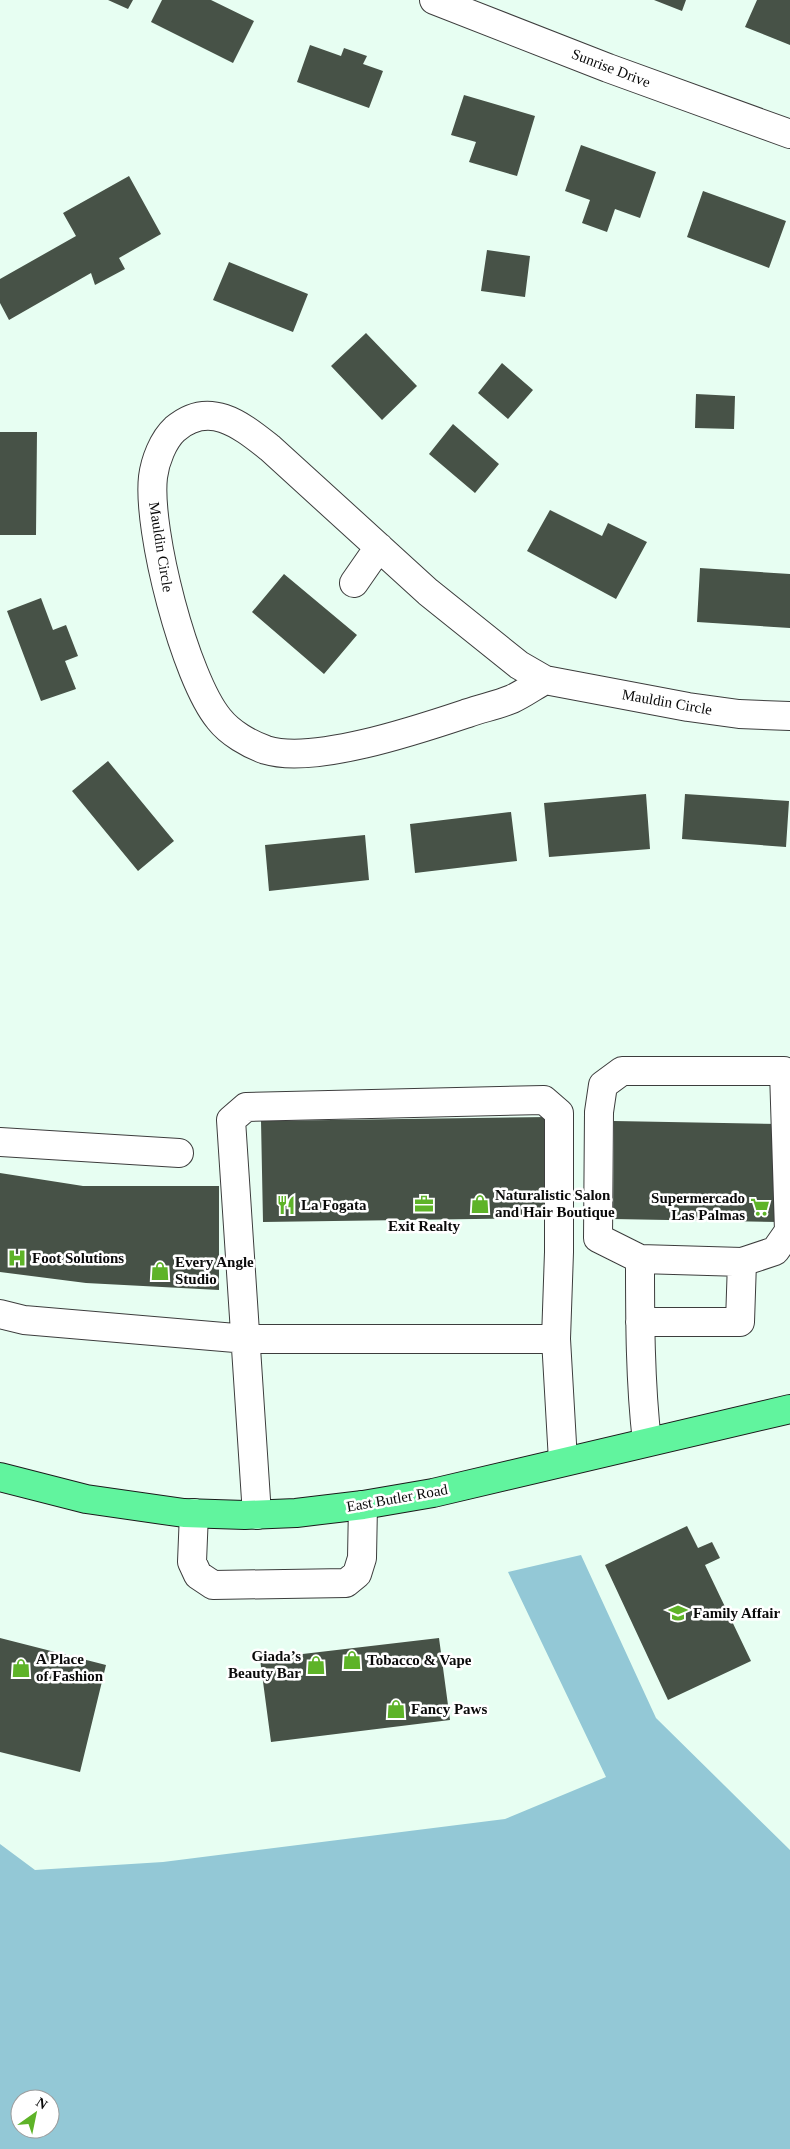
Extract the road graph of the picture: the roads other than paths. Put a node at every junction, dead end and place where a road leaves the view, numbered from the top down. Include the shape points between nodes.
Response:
1 (434, 0) edge
2 (790, 134) edge
3 (379, 547) junction
4 (354, 582) dead end
5 (546, 680) junction
6 (790, 716) edge
7 (0, 1142) edge
8 (179, 1153) dead end
9 (640, 1259) junction
10 (742, 1262) junction
11 (0, 1314) edge
12 (640, 1322) junction
13 (247, 1339) junction
14 (556, 1339) junction
15 (790, 1409) edge
16 (646, 1442) junction
17 (563, 1461) junction
18 (0, 1477) edge
19 (362, 1505) junction
20 (194, 1513) junction
21 (257, 1515) junction

1 - 2 street, Sunrise Drive
3 - 4 street
3 - 5 street, Mauldin Circle via 428,592 519,665
3 - 5 street, Mauldin Circle via 270,448 232,421 217,416 188,420 174,430 160,452 152,488 170,601 202,695 218,719 246,741 266,750 288,754 333,750 419,730 512,698
5 - 6 street, Mauldin Circle via 688,707
7 - 8 street
9 - 10 street
9 - 10 street via 598,1238 599,1112 603,1085 622,1071 784,1071 789,1231 775,1251
9 - 12 street
10 - 12 street via 740,1322
11 - 13 street via 24,1320
12 - 16 street via 641,1393
13 - 14 street
13 - 14 street via 231,1120 246,1108 544,1100 559,1113
13 - 21 street
14 - 17 street
15 - 16 main road, East Butler Road
16 - 17 main road, East Butler Road
17 - 19 main road, East Butler Road via 434,1492
18 - 20 main road, East Butler Road via 86,1499
19 - 20 street via 362,1558 357,1574 346,1583 213,1586 198,1575 192,1562
19 - 21 main road, East Butler Road
20 - 21 main road, East Butler Road

